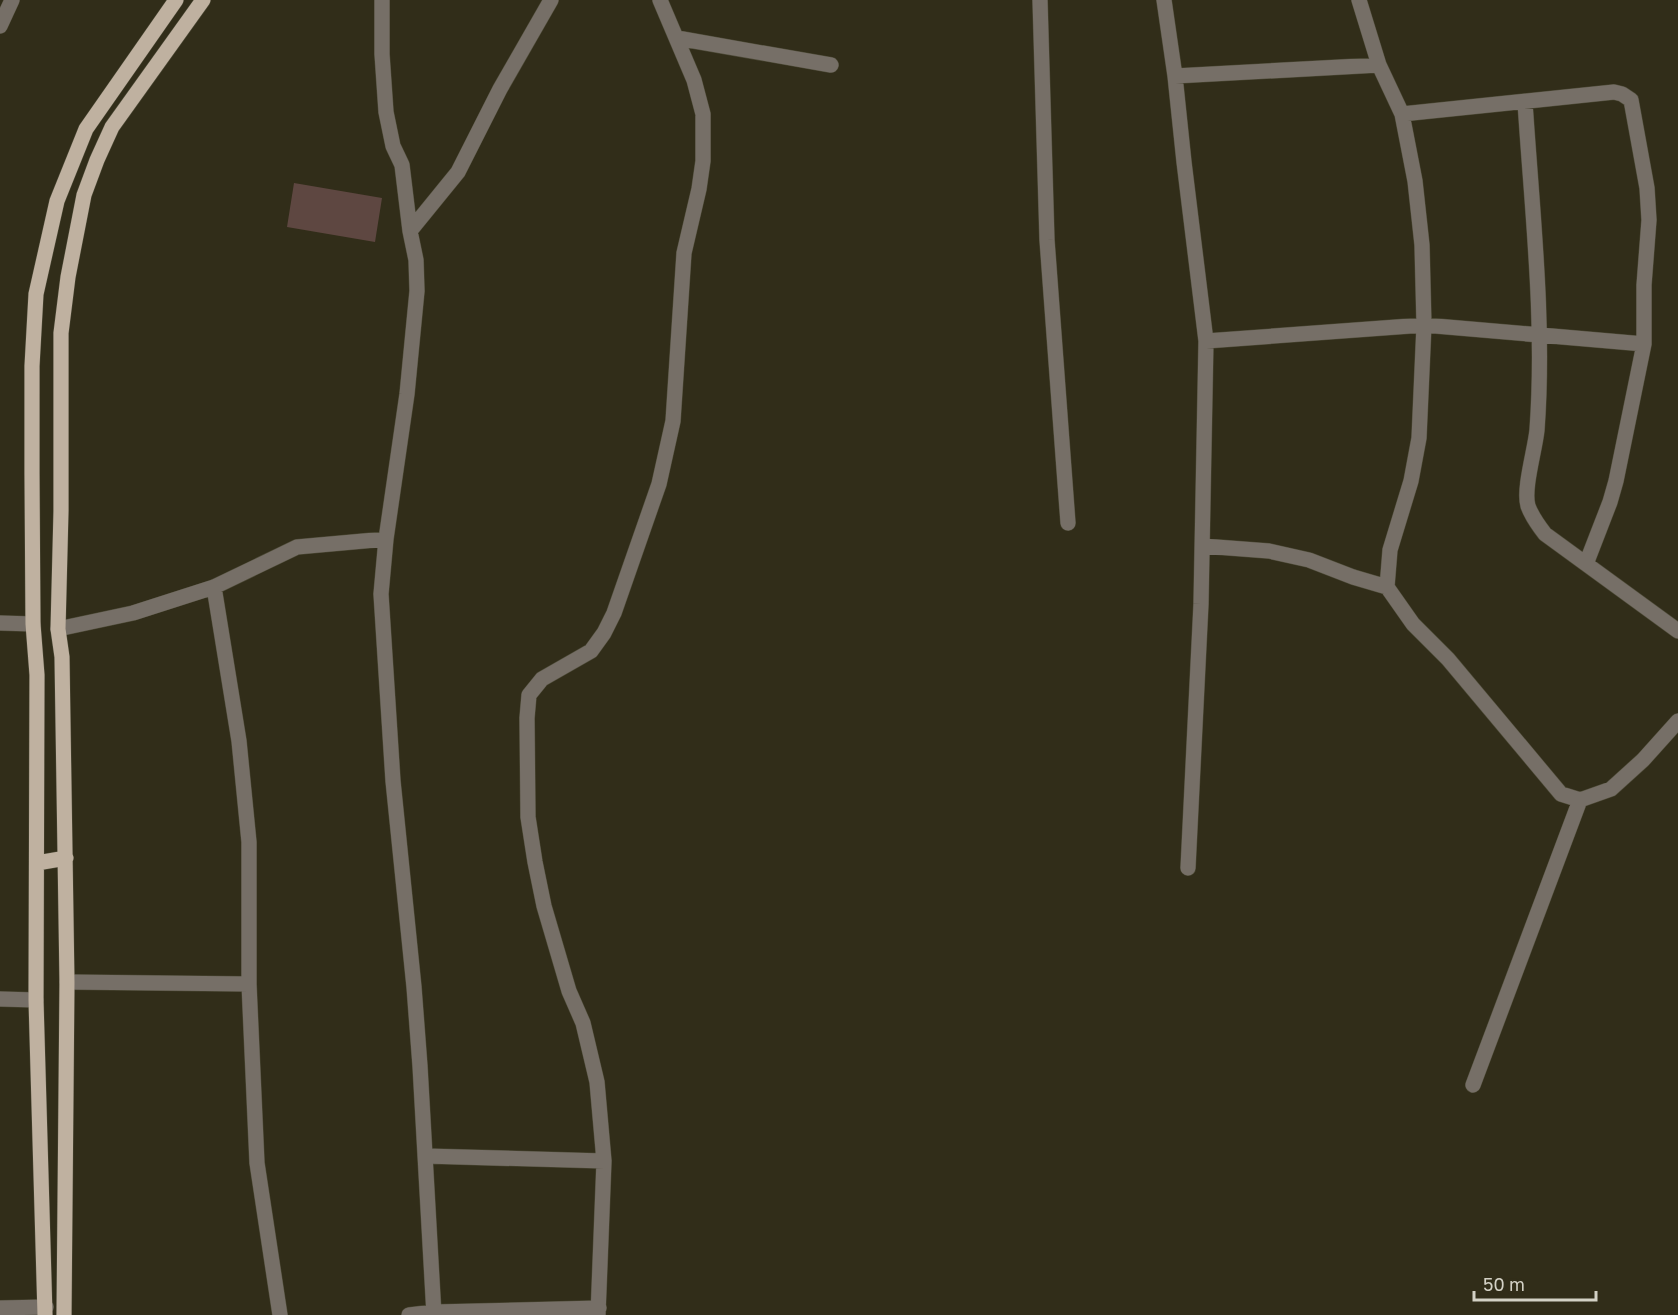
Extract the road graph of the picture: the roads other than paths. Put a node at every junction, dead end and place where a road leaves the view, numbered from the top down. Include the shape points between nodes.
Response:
1 (12, 0) edge
2 (176, 0) edge
3 (203, 0) edge
4 (382, 0) edge
5 (551, 0) edge
6 (660, 0) edge
7 (1040, 0) edge
8 (1164, 0) edge
9 (1359, 0) edge
10 (0, 26) edge
11 (677, 38) junction
12 (831, 65) dead end
13 (1379, 65) junction
14 (1175, 76) junction
15 (1525, 102) junction
16 (1402, 114) junction
17 (410, 231) junction
18 (1424, 325) junction
19 (1540, 336) junction
20 (1206, 341) junction
21 (1644, 344) junction
22 (1068, 523) dead end
23 (386, 539) junction
24 (1203, 546) junction
25 (1586, 564) junction
26 (214, 586) junction
27 (1387, 587) junction
28 (0, 622) edge
29 (33, 624) junction
30 (58, 629) junction
31 (1678, 631) edge
32 (1678, 721) edge
33 (1580, 800) junction
34 (66, 858) junction
35 (38, 863) junction
36 (1188, 868) dead end
37 (67, 982) junction
38 (249, 984) junction
39 (0, 999) edge
40 (36, 1000) junction
41 (1473, 1085) dead end
42 (425, 1156) junction
43 (604, 1161) junction
44 (0, 1308) edge
45 (46, 1311) edge
46 (599, 1311) edge
47 (434, 1313) edge
48 (64, 1315) edge
49 (280, 1315) edge
50 (409, 1315) edge

1 - 10 street
2 - 29 main road via 86,129 57,201 36,294 32,366
3 - 30 main road via 112,127 84,195 61,333
4 - 17 street via 386,112 393,146 402,165
5 - 17 street via 458,172
6 - 11 street
7 - 22 street via 1047,240
8 - 14 street
9 - 13 street
11 - 12 street
11 - 43 street via 703,114 703,161 684,253 673,421 659,484 614,613 591,651 542,679 529,695 526,718 528,817 534,862 597,1082
13 - 14 street
13 - 16 street
14 - 20 street
15 - 16 street
15 - 19 street
15 - 21 street via 1614,92 1630,100 1647,188 1649,220
16 - 18 street via 1416,181
17 - 23 street via 417,291
18 - 19 street
18 - 20 street
18 - 27 street via 1419,438 1411,481 1390,550
19 - 21 street
19 - 25 street via 1528,505 1545,534
20 - 24 street
21 - 25 street via 1616,480
23 - 26 street via 297,548
23 - 42 street via 381,594
24 - 27 street via 1269,551
24 - 36 street
25 - 31 street
26 - 30 street via 133,614
26 - 38 street via 239,741 249,842
27 - 33 street via 1413,624 1448,659 1561,794
28 - 29 street
29 - 35 main road
30 - 34 main road via 62,657
32 - 33 street via 1611,789
33 - 41 street
34 - 35 main road
34 - 37 main road
35 - 40 main road
37 - 38 street
37 - 48 main road
38 - 49 street via 257,1163
39 - 40 street
40 - 45 main road
42 - 43 street
42 - 47 street
43 - 46 street
44 - 45 street
46 - 47 street
47 - 50 street

